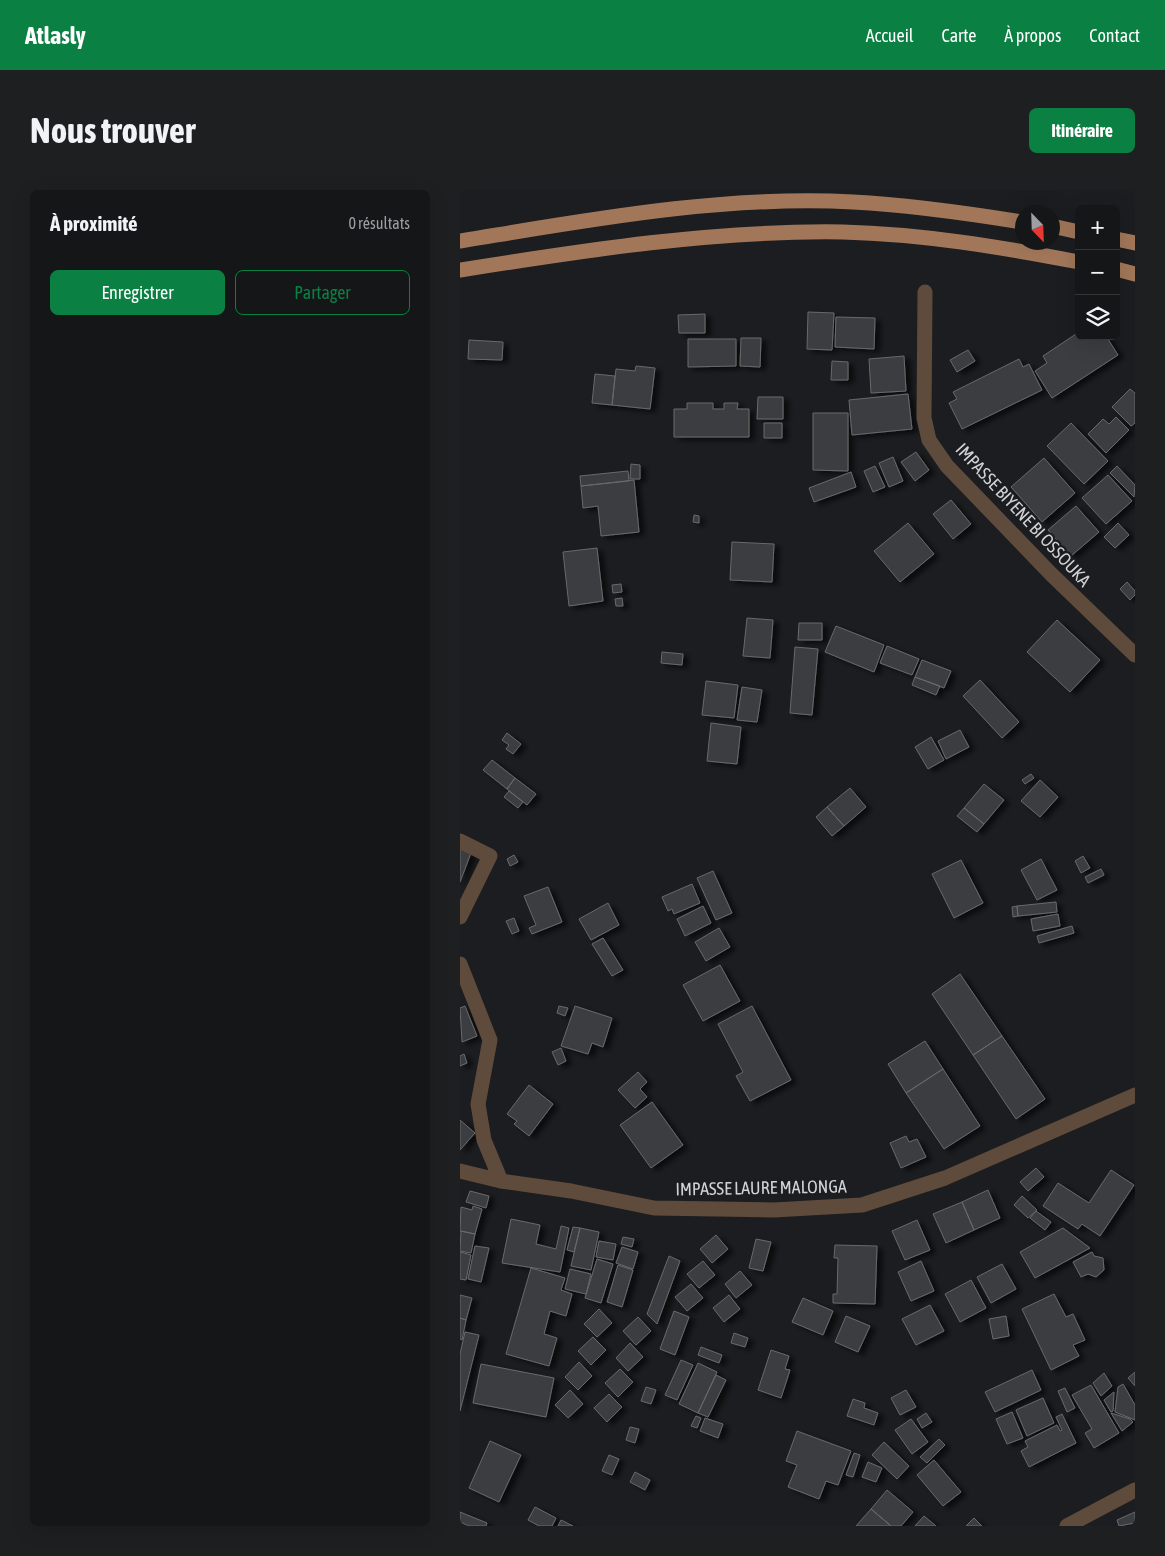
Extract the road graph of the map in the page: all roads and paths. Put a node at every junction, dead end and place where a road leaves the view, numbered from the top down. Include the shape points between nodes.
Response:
1 (1015, 221) edge
2 (1060, 228) edge
3 (1075, 231) edge
4 (460, 240) edge
5 (1120, 240) edge
6 (1135, 244) edge
7 (1075, 261) edge
8 (460, 270) edge
9 (1120, 270) edge
10 (1135, 274) edge
11 (925, 292) dead end
12 (1135, 656) edge
13 (460, 840) edge
14 (460, 918) edge
15 (460, 964) edge
16 (1135, 1095) edge
17 (460, 1171) edge
18 (501, 1181) junction
19 (1135, 1490) edge
20 (1066, 1526) edge

1 - 4 main road via 917,207 851,202 771,203 616,217
2 - 3 main road
5 - 6 main road
7 - 8 main road via 912,236 798,233 683,239
9 - 10 main road
11 - 12 street, IMPASSE BIYENE BI OSSOUKA via 924,418 929,440 947,466
13 - 14 street via 490,856
15 - 18 street via 490,1040 478,1104 484,1140
16 - 18 street, IMPASSE LAURE MALONGA via 945,1178 862,1205 774,1210 654,1208
17 - 18 street, IMPASSE LAURE MALONGA
19 - 20 street

